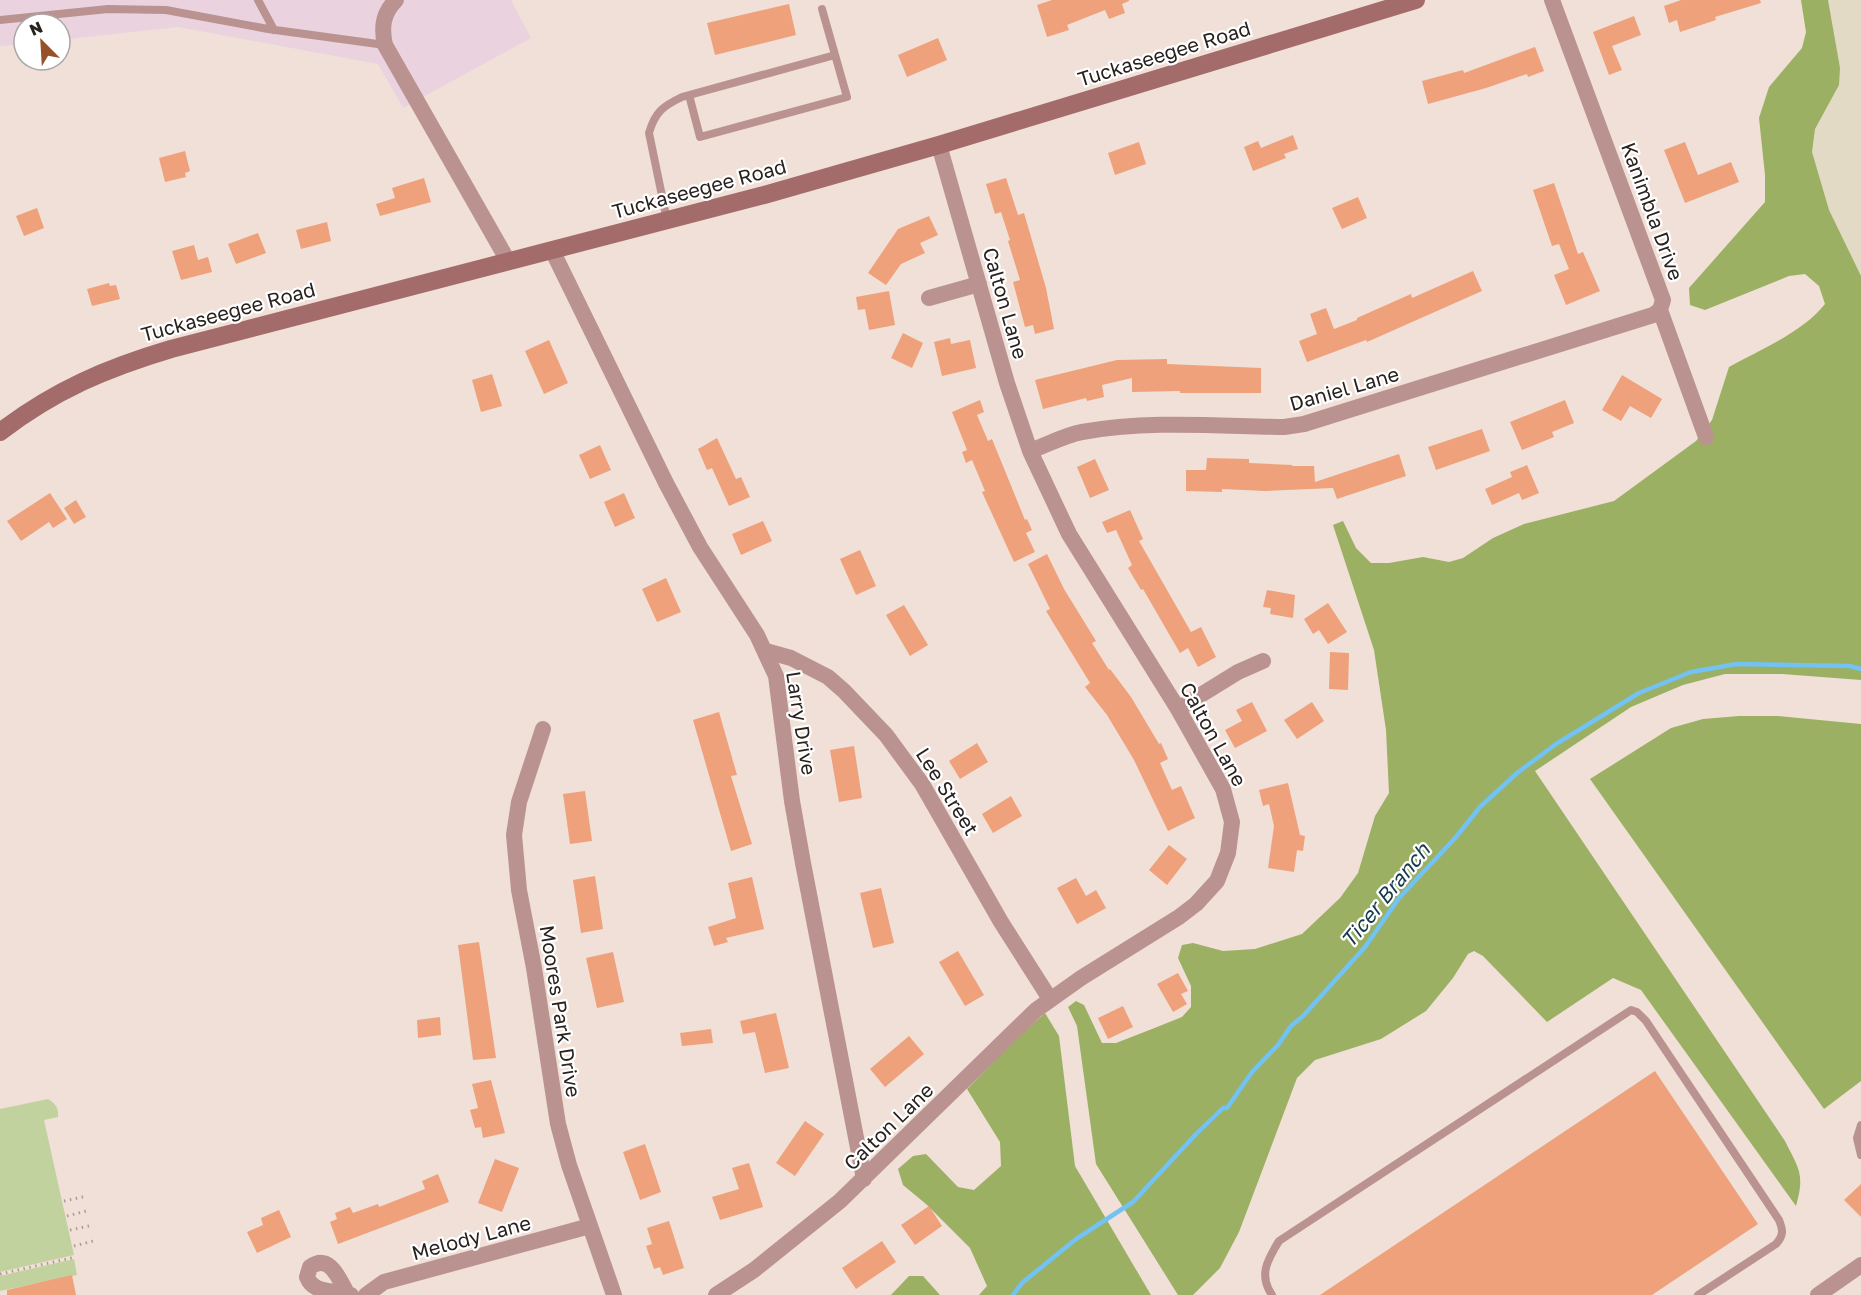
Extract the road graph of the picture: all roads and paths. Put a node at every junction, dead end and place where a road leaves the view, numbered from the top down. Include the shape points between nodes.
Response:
1 (85, 0) edge
2 (258, 0) edge
3 (396, 0) edge
4 (1416, 0) edge
5 (1552, 0) edge
6 (822, 9) dead end
7 (88, 11) junction
8 (0, 20) edge
9 (274, 30) junction
10 (385, 45) junction
11 (835, 55) junction
12 (689, 95) junction
13 (939, 145) junction
14 (667, 220) junction
15 (552, 250) junction
16 (508, 261) junction
17 (979, 284) junction
18 (929, 298) dead end
19 (1660, 310) junction
20 (0, 432) edge
21 (1706, 437) dead end
22 (1030, 451) junction
23 (766, 651) junction
24 (1263, 661) dead end
25 (1178, 709) junction
26 (543, 729) dead end
27 (1050, 999) junction
28 (1861, 1125) edge
29 (1861, 1155) edge
30 (864, 1179) junction
31 (87, 1196) dead end
32 (64, 1201) dead end
33 (90, 1210) dead end
34 (67, 1216) dead end
35 (93, 1225) dead end
36 (590, 1226) junction
37 (70, 1230) dead end
38 (97, 1240) dead end
39 (74, 1246) dead end
40 (76, 1257) dead end
41 (1861, 1265) edge
42 (0, 1274) edge
43 (366, 1295) edge
44 (614, 1295) edge
45 (716, 1295) edge
46 (1272, 1295) edge
47 (1698, 1295) edge
48 (1818, 1295) edge

1 - 7 lane
2 - 9 lane
3 - 10 street via 384,18
4 - 13 street, Tuckaseegee Road
5 - 19 street, Kanimbla Drive via 1659,290
6 - 11 lane
7 - 8 lane
7 - 9 lane via 166,10
9 - 10 lane
10 - 16 street
11 - 12 lane
11 - 12 lane via 847,97 700,137
12 - 14 lane via 664,106 652,121 649,133
13 - 14 street, Tuckaseegee Road
13 - 17 street, Calton Lane
14 - 15 street, Tuckaseegee Road
15 - 16 street, Tuckaseegee Road
15 - 23 street, Larry Drive via 700,547
16 - 20 street, Tuckaseegee Road via 124,363 57,394
17 - 18 street
17 - 22 street, Calton Lane
19 - 21 street, Kanimbla Drive
19 - 22 street, Daniel Lane via 1304,424 1106,429 1079,433
22 - 25 street, Calton Lane via 1069,534
23 - 27 street, Lee Street via 791,658 828,677 886,735 922,784
23 - 30 street, Larry Drive via 776,676 792,801
24 - 25 street
25 - 27 street, Calton Lane via 1206,756 1227,800 1232,822 1228,853 1217,881 1179,917
26 - 36 street, Moores Park Drive via 519,802 515,857 558,1124
27 - 30 street, Calton Lane
28 - 29 lane via 1857,1138
30 - 45 street, Calton Lane via 806,1231
31 - 32 path
33 - 34 path
35 - 37 path
36 - 43 street, Melody Lane via 384,1282
36 - 44 street, Moores Park Drive
38 - 39 path
40 - 42 path
41 - 48 street
46 - 47 lane via 1264,1276 1267,1261 1279,1241 1631,1010 1646,1021 1783,1230 1776,1244

